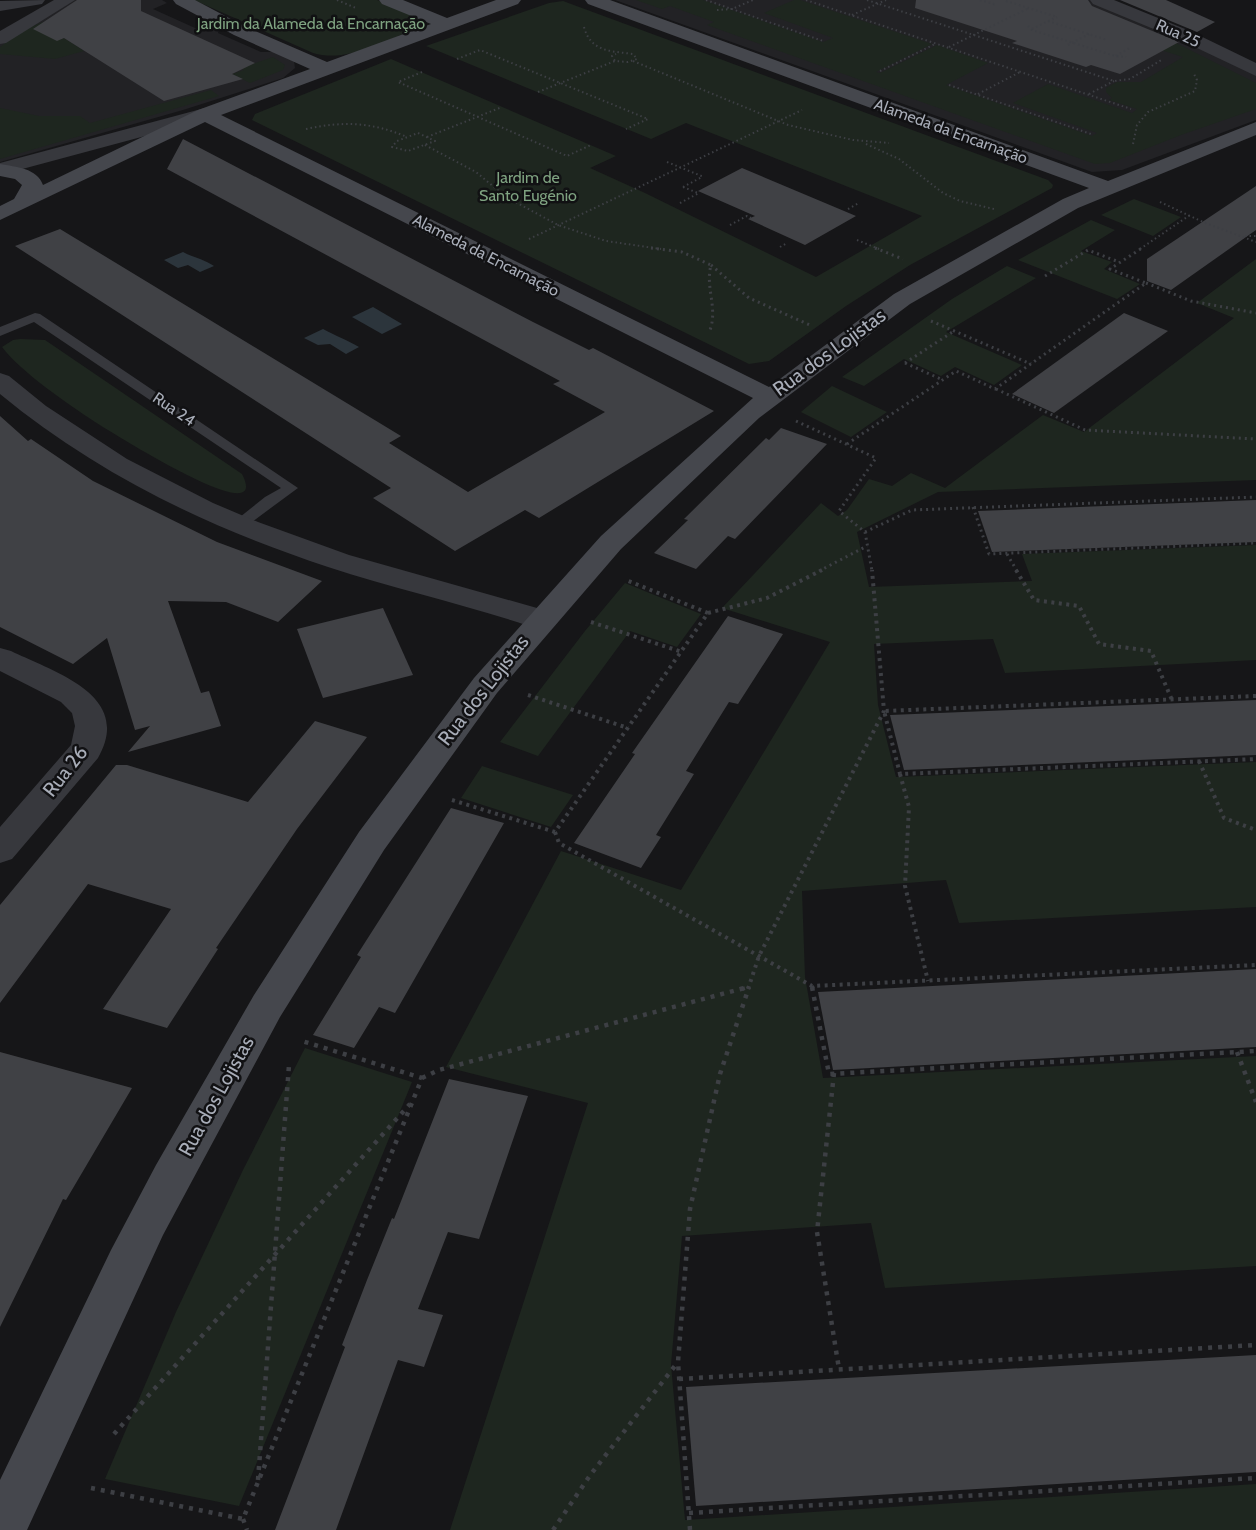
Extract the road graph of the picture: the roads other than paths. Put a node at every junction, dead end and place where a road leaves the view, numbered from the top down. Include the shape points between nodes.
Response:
1 (36, 0) edge
2 (66, 0) edge
3 (182, 0) edge
4 (388, 0) edge
5 (512, 0) edge
6 (594, 0) edge
7 (1099, 0) edge
8 (0, 6) edge
9 (447, 24) junction
10 (0, 39) edge
11 (326, 69) junction
12 (1256, 70) edge
13 (205, 114) junction
14 (1256, 128) edge
15 (0, 170) edge
16 (1106, 187) junction
17 (22, 203) junction
18 (0, 214) edge
19 (0, 332) edge
20 (0, 381) edge
21 (768, 396) junction
22 (240, 524) junction
23 (540, 619) junction
24 (0, 658) edge
25 (0, 850) edge
26 (2, 1530) edge

1 - 8 street
2 - 10 street
3 - 11 street
4 - 9 street
5 - 9 street
6 - 16 street, Alameda da Encarnação
7 - 12 street, Rua 25 via 1184,34
9 - 11 street
11 - 13 street
13 - 15 street
13 - 17 street
13 - 21 street, Alameda da Encarnação
14 - 16 street, Rua dos Lojistas
15 - 17 street via 22,174 33,183
16 - 21 street, Rua dos Lojistas via 941,274
17 - 18 street
19 - 22 lane, Rua 24 via 36,317 291,488
20 - 22 street via 53,424 116,464
21 - 23 street, Rua dos Lojistas via 641,510
22 - 23 street via 338,561
23 - 26 street, Rua dos Lojistas via 410,784 279,985 169,1181
24 - 25 street, Rua 26 via 82,701 89,711 92,735 86,750

